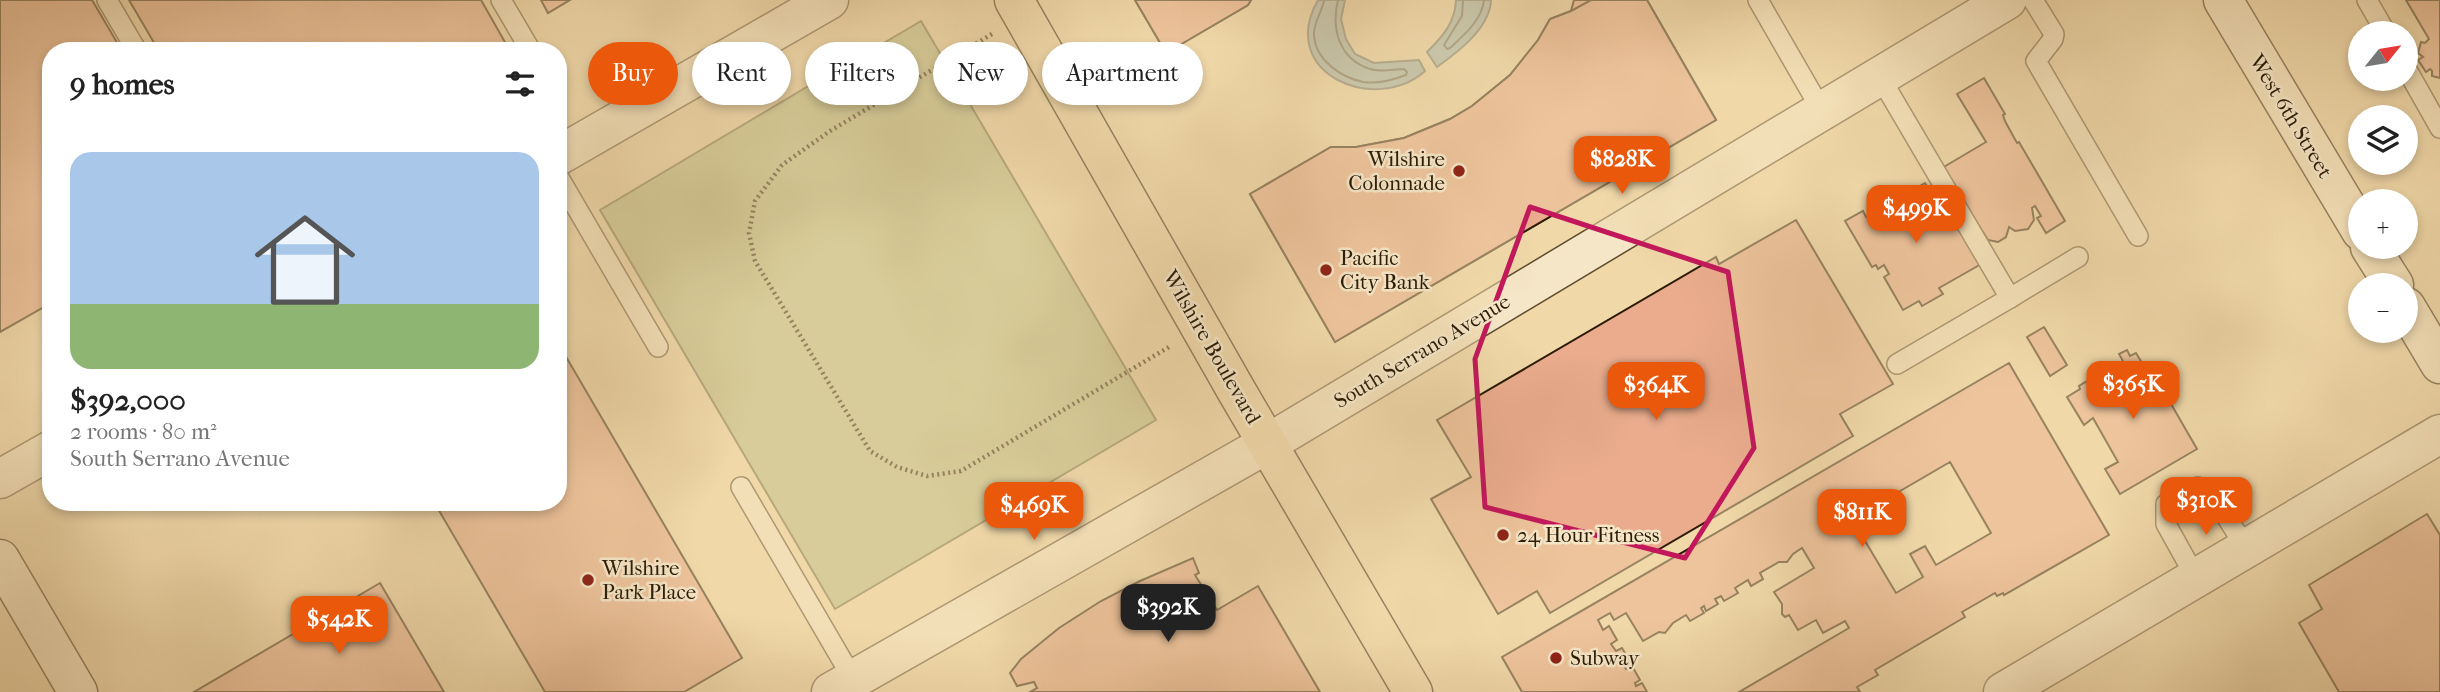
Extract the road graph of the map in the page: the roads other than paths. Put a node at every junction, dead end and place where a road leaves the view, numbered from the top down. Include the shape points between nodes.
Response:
1 (107, 0) edge
2 (501, 0) edge
3 (829, 0) edge
4 (1758, 0) edge
5 (2007, 0) edge
6 (2033, 0) edge
7 (2223, 0) edge
8 (2367, 0) edge
9 (1018, 8) edge
10 (2379, 21) edge
11 (132, 42) edge
12 (526, 42) edge
13 (1880, 76) junction
14 (2418, 89) edge
15 (1822, 111) junction
16 (2440, 128) edge
17 (567, 151) edge
18 (567, 191) edge
19 (2348, 209) edge
20 (2138, 236) dead end
21 (2078, 257) dead end
22 (2010, 298) junction
23 (2418, 327) edge
24 (658, 347) dead end
25 (1896, 364) dead end
26 (2440, 364) edge
27 (2440, 434) edge
28 (1267, 444) junction
29 (42, 455) edge
30 (0, 479) edge
31 (741, 487) dead end
32 (2246, 548) junction
33 (0, 559) edge
34 (2196, 578) junction
35 (842, 686) edge
36 (78, 692) edge
37 (1413, 692) edge
38 (2003, 692) edge

1 - 11 lane
2 - 12 lane
3 - 17 street
4 - 15 lane
5 - 13 street, South Serrano Avenue
6 - 20 lane via 2054,34 2036,61
7 - 19 street, West 6th Street
8 - 10 lane
9 - 28 main road, Wilshire Boulevard
13 - 15 street, South Serrano Avenue
13 - 22 lane
14 - 16 lane
15 - 28 street, South Serrano Avenue
18 - 24 lane
21 - 22 lane
22 - 25 lane
23 - 26 street
27 - 32 street
28 - 35 street, South Serrano Avenue
28 - 37 main road, Wilshire Boulevard
29 - 30 street
31 - 35 lane
32 - 34 street
32 - 34 lane via 2214,498 2198,487 2178,495 2166,505 2166,524
33 - 36 street
34 - 38 street

